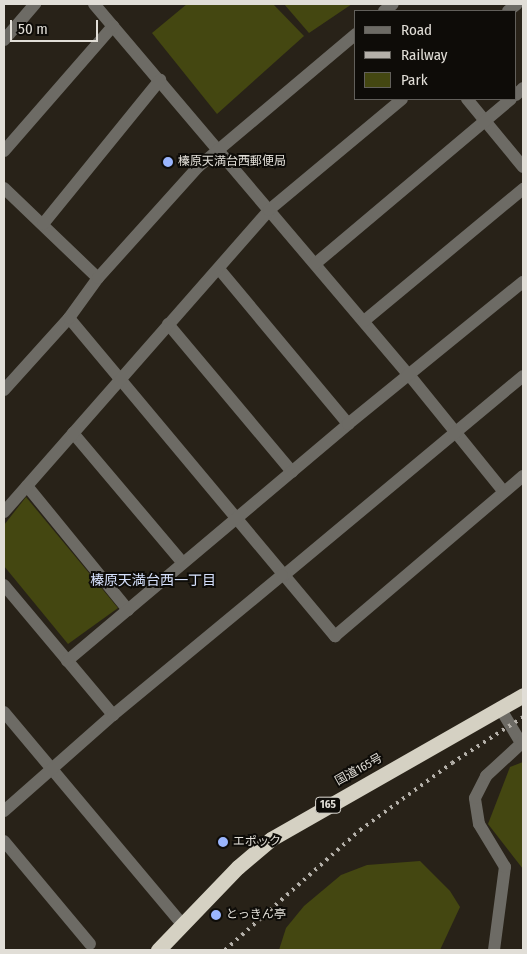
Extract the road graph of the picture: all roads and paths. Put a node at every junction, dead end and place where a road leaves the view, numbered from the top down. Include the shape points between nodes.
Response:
1 (35, 4) edge
2 (94, 4) edge
3 (114, 26) junction
4 (354, 36) edge
5 (4, 40) edge
6 (160, 80) junction
7 (401, 100) edge
8 (468, 100) edge
9 (510, 100) edge
10 (485, 121) junction
11 (218, 148) junction
12 (4, 151) edge
13 (523, 167) edge
14 (4, 188) edge
15 (523, 188) edge
16 (269, 210) junction
17 (43, 224) junction
18 (315, 264) junction
19 (219, 268) junction
20 (98, 278) junction
21 (523, 282) edge
22 (69, 318) junction
23 (364, 321) junction
24 (168, 324) junction
25 (410, 376) junction
26 (523, 376) edge
27 (119, 379) junction
28 (4, 390) edge
29 (348, 424) junction
30 (73, 432) junction
31 (456, 433) junction
32 (292, 472) junction
33 (523, 476) edge
34 (27, 486) junction
35 (504, 492) junction
36 (4, 512) edge
37 (236, 518) junction
38 (183, 563) junction
39 (283, 576) junction
40 (4, 585) edge
41 (128, 610) junction
42 (67, 661) junction
43 (523, 695) edge
44 (500, 708) junction
45 (4, 712) edge
46 (112, 715) junction
47 (522, 743) edge
48 (52, 769) junction
49 (4, 811) edge
50 (4, 842) edge
51 (182, 924) junction
52 (90, 944) dead end
53 (158, 950) edge
54 (494, 950) edge

1 - 5 street
2 - 3 street
3 - 6 street
3 - 12 street
4 - 11 street
6 - 11 street
6 - 17 street
7 - 16 street
8 - 10 street
9 - 10 street
10 - 13 street
10 - 18 street
11 - 16 street
11 - 20 street
14 - 17 street
15 - 23 street
16 - 18 street
16 - 19 street
17 - 20 street
18 - 23 street
19 - 24 street
19 - 29 street
20 - 22 street
21 - 25 street
22 - 27 street
22 - 28 street
23 - 25 street
24 - 27 street
24 - 32 street
25 - 29 street
25 - 31 street
26 - 31 street
27 - 30 street
27 - 37 street
29 - 32 street
30 - 34 street
30 - 38 street
31 - 35 street
31 - 39 street
32 - 37 street
33 - 35 street
34 - 36 street
34 - 41 street
35 - 39 street via 334,636
37 - 38 street
37 - 39 street
38 - 41 street
39 - 46 street
40 - 42 street
41 - 42 street
42 - 46 street
43 - 44 highway, 国道165号 / 165
44 - 47 street
44 - 51 highway, 国道165号 / 165 via 271,839 238,867
45 - 48 street
46 - 48 street
47 - 54 street via 486,776 475,798 479,824 505,867
48 - 49 street
48 - 51 street
50 - 52 street
51 - 53 highway, 国道165号 / 165

